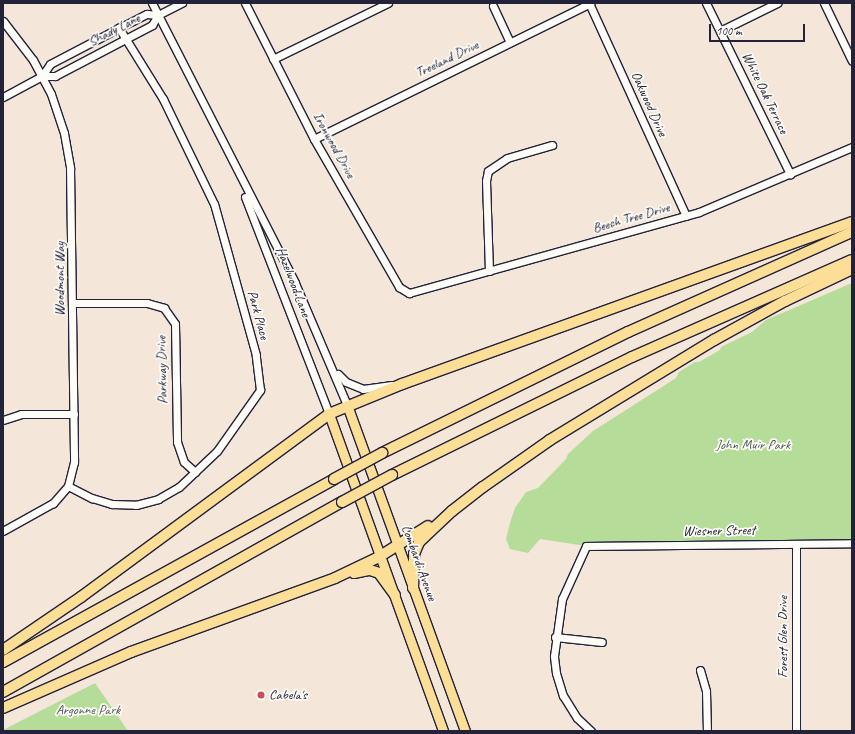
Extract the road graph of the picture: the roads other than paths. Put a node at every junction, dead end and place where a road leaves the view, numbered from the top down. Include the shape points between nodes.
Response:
1 (152, 3) edge
2 (182, 3) edge
3 (245, 3) edge
4 (388, 3) edge
5 (590, 3) edge
6 (706, 3) edge
7 (777, 3) edge
8 (824, 3) edge
9 (493, 6) dead end
10 (158, 15) junction
11 (3, 21) edge
12 (119, 28) junction
13 (720, 31) junction
14 (126, 39) junction
15 (510, 42) junction
16 (273, 59) junction
17 (852, 61) edge
18 (42, 76) junction
19 (3, 97) edge
20 (314, 139) junction
21 (552, 145) dead end
22 (852, 147) edge
23 (231, 161) junction
24 (790, 174) junction
25 (686, 216) junction
26 (852, 222) edge
27 (852, 232) edge
28 (852, 260) edge
29 (852, 269) edge
30 (489, 271) junction
31 (410, 293) joint
32 (73, 303) junction
33 (332, 365) junction
34 (402, 384) junction
35 (347, 405) junction
36 (74, 414) junction
37 (329, 414) junction
38 (3, 420) edge
39 (195, 472) junction
40 (68, 486) junction
41 (452, 511) junction
42 (3, 531) edge
43 (852, 543) edge
44 (796, 544) junction
45 (397, 546) junction
46 (381, 556) junction
47 (335, 578) junction
48 (413, 588) junction
49 (395, 595) junction
50 (555, 637) junction
51 (602, 642) dead end
52 (3, 650) edge
53 (3, 662) edge
54 (700, 670) dead end
55 (3, 692) edge
56 (3, 708) edge
57 (443, 731) edge
58 (464, 731) edge
59 (591, 731) edge
60 (707, 731) edge
61 (796, 731) edge

1 - 10 street, Hazelwood Lane
2 - 10 street
3 - 16 street, Ironwood Drive
4 - 16 street
5 - 15 street, Treeland Drive
5 - 25 street, Oakwood Drive
6 - 13 street, White Oak Terrace
7 - 13 street
8 - 17 street
9 - 15 street
10 - 12 street, Shady Lane via 147,14
10 - 14 street, Shady Lane via 152,25
10 - 23 street, Hazelwood Lane
11 - 18 street, Woodmont Way via 23,45
12 - 14 street, Park Place
12 - 18 street, Shady Lane via 50,64
13 - 24 street, White Oak Terrace
14 - 18 street, Shady Lane via 55,76
14 - 39 street, Park Place via 162,99 214,204 260,373 260,390 217,450
15 - 20 street, Treeland Drive
16 - 20 street, Ironwood Drive
18 - 19 street, Shady Lane
18 - 32 street, Woodmont Way via 64,133 70,168
20 - 31 street, Ironwood Drive via 399,286
21 - 30 street via 507,158 488,171 486,181
22 - 24 street, Beech Tree Drive
23 - 33 street, Hazelwood Lane via 295,283
23 - 37 street, Hazelwood Lane
24 - 25 street, Beech Tree Drive
25 - 30 street, Beech Tree Drive
26 - 34 highway
27 - 53 highway, bridge via 628,332 382,453
28 - 55 highway, bridge via 639,354 392,475
29 - 41 highway via 785,301 661,372 550,440
30 - 31 street, Beech Tree Drive
32 - 36 street, Woodmont Way
32 - 39 street, Parkway Drive via 147,303 164,308 175,324 177,442 184,462
33 - 34 street via 342,379 358,388
33 - 35 street, Hazelwood Lane
34 - 35 highway
35 - 37 highway
35 - 45 main road, Lombardi Avenue
36 - 38 street via 21,414
36 - 40 street, Woodmont Way via 74,462
37 - 46 main road
37 - 52 highway via 87,593
39 - 40 street, Park Place via 179,487 158,499 136,505 112,504 92,498
40 - 42 street via 52,503
41 - 45 highway
41 - 48 highway via 417,545 413,557
43 - 44 street, Wiesner Street
44 - 50 street, Wiesner Street via 586,546 562,599
44 - 61 street, Forest Glen Drive
45 - 46 highway
45 - 48 main road, Lombardi Avenue
46 - 47 highway
46 - 49 main road
47 - 49 highway via 375,571 384,577
47 - 56 highway via 131,652
48 - 58 main road, Lombardi Avenue
49 - 57 main road
50 - 51 street
50 - 59 street via 556,674 563,696 577,718
54 - 60 street via 706,691

